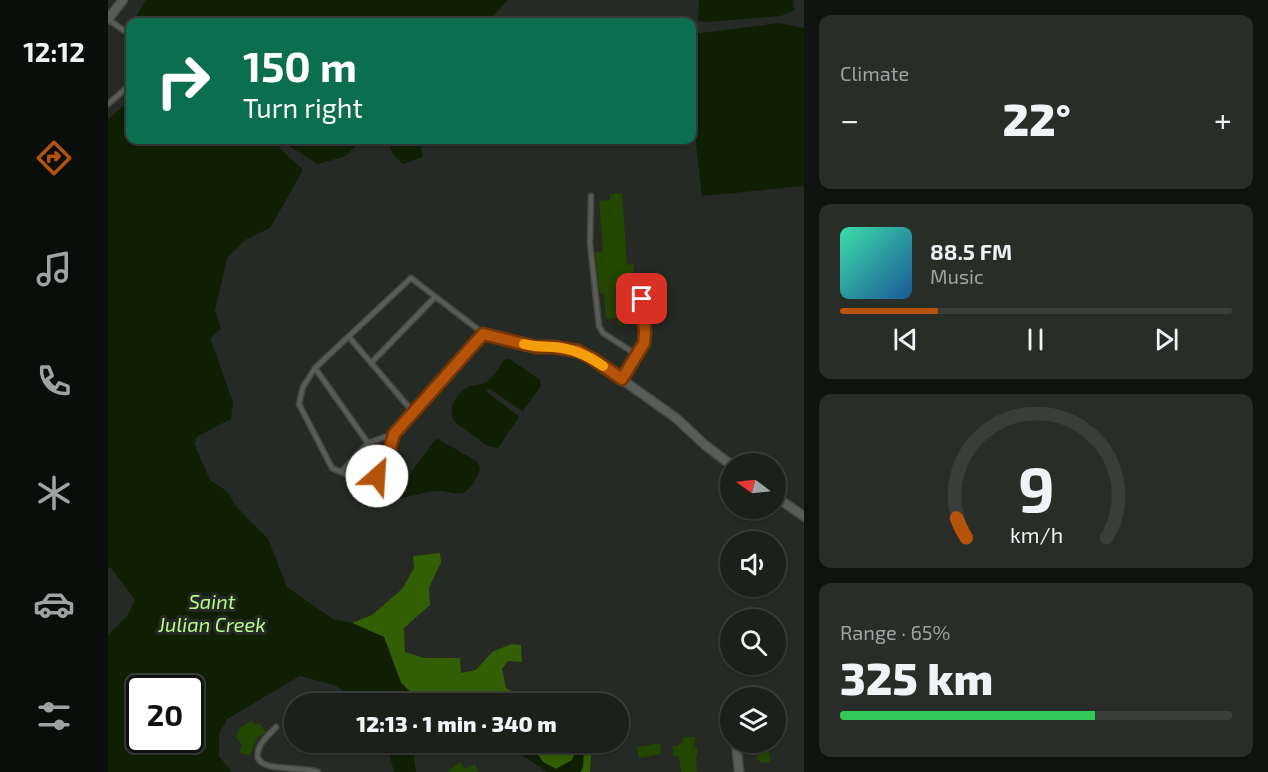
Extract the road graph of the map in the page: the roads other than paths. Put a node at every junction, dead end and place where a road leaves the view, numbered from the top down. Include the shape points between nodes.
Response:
1 (123, 0) edge
2 (108, 19) edge
3 (126, 32) edge
4 (126, 88) edge
5 (108, 104) edge
6 (591, 196) dead end
7 (435, 297) junction
8 (642, 299) dead end
9 (483, 334) junction
10 (349, 337) junction
11 (554, 347) joint
12 (637, 354) junction
13 (370, 363) junction
14 (315, 368) junction
15 (622, 379) junction
16 (414, 412) junction
17 (394, 434) junction
18 (368, 443) junction
19 (720, 457) edge
20 (341, 472) junction
21 (786, 504) edge
22 (804, 517) edge
23 (276, 727) dead end
24 (737, 753) edge
25 (318, 772) edge
26 (739, 772) edge

1 - 2 street
2 - 3 lane
4 - 5 lane
6 - 12 lane via 590,243 599,326 603,333
7 - 9 lane
7 - 10 lane via 411,278
7 - 13 lane
8 - 12 lane via 644,343
9 - 11 lane via 536,347
9 - 16 lane
10 - 13 lane
10 - 14 lane
11 - 15 street via 578,351
12 - 15 lane
13 - 16 lane
14 - 18 lane
14 - 20 lane via 303,387 299,404 332,468
15 - 19 street via 676,418
16 - 17 lane
17 - 18 lane
17 - 20 lane via 377,476 365,480
18 - 20 lane
21 - 22 street
23 - 25 lane via 262,743 257,754 259,762 279,771
24 - 26 street

